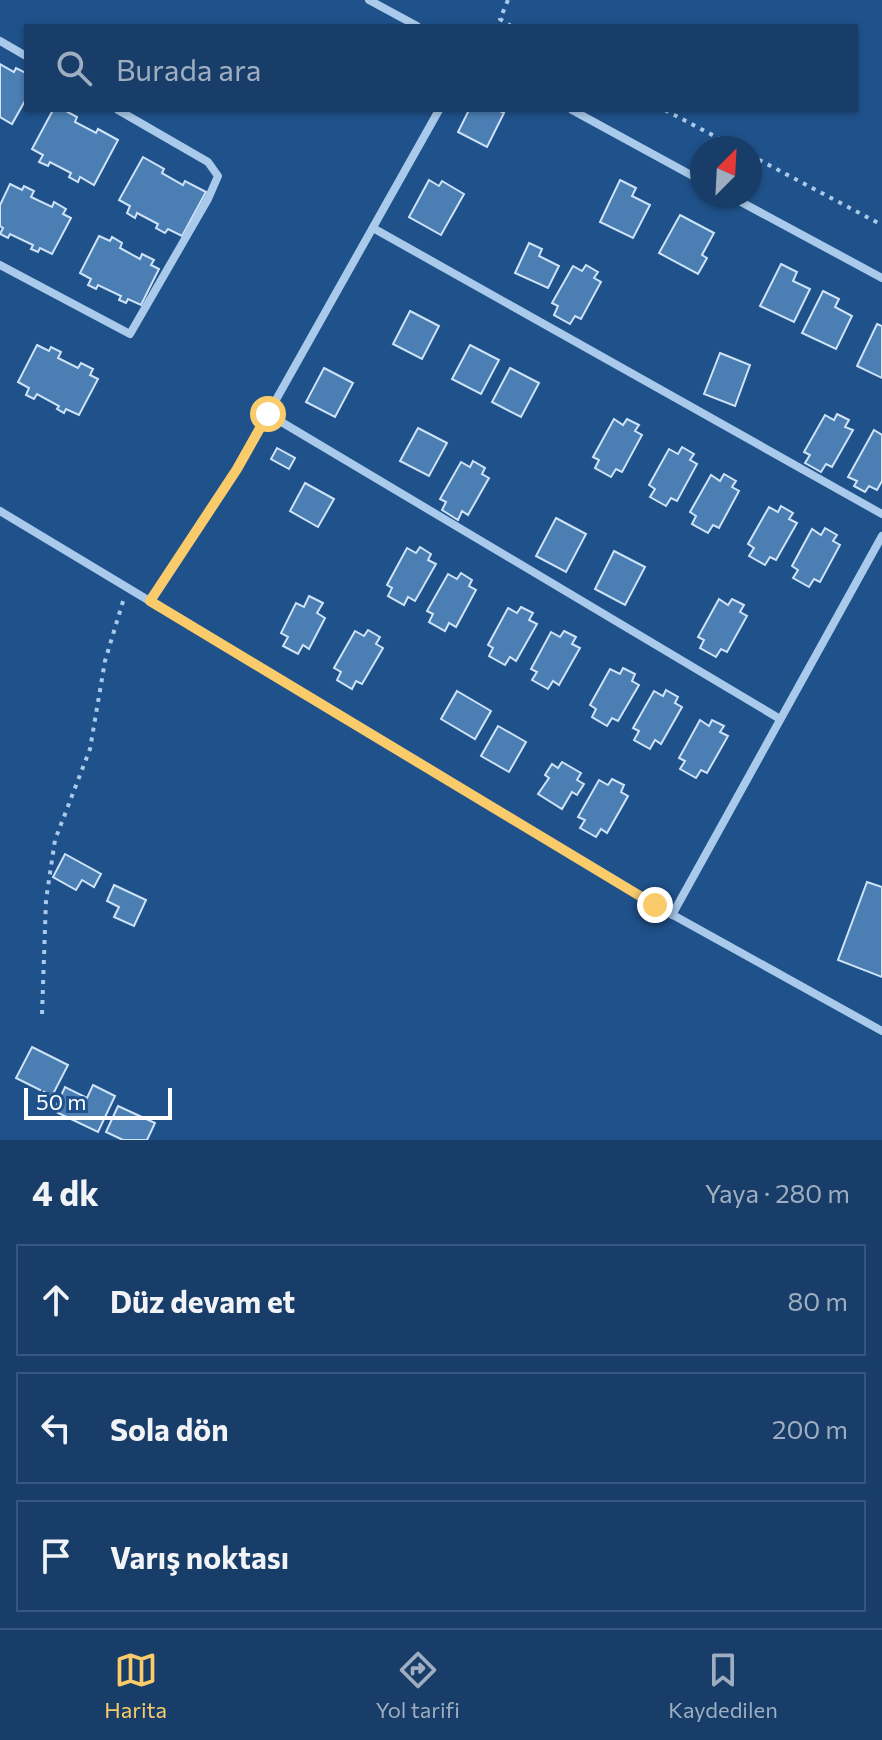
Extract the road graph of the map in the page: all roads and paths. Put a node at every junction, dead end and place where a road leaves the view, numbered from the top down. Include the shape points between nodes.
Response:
1 (369, 0) edge
2 (508, 0) edge
3 (413, 24) edge
4 (508, 24) edge
5 (0, 41) edge
6 (24, 55) edge
7 (121, 112) edge
8 (438, 112) edge
9 (576, 112) edge
10 (669, 112) edge
11 (714, 136) edge
12 (762, 161) edge
13 (690, 174) edge
14 (752, 208) edge
15 (882, 225) edge
16 (373, 228) junction
17 (0, 265) edge
18 (882, 278) edge
19 (268, 414) junction
20 (0, 511) edge
21 (882, 514) edge
22 (882, 536) edge
23 (127, 588) junction
24 (150, 601) junction
25 (780, 719) junction
26 (672, 915) junction
27 (42, 1014) dead end
28 (882, 1031) edge

1 - 3 street
2 - 4 path via 500,19
5 - 6 street
7 - 17 street via 208,162 218,176 130,334
8 - 16 street
9 - 13 street
10 - 11 path
12 - 15 path
14 - 18 street
16 - 19 street
16 - 21 street
19 - 24 street
19 - 25 street
20 - 23 street
22 - 25 street
23 - 24 street
23 - 27 path via 105,661 90,749 55,840 46,900
24 - 26 street
25 - 26 street
26 - 28 street

